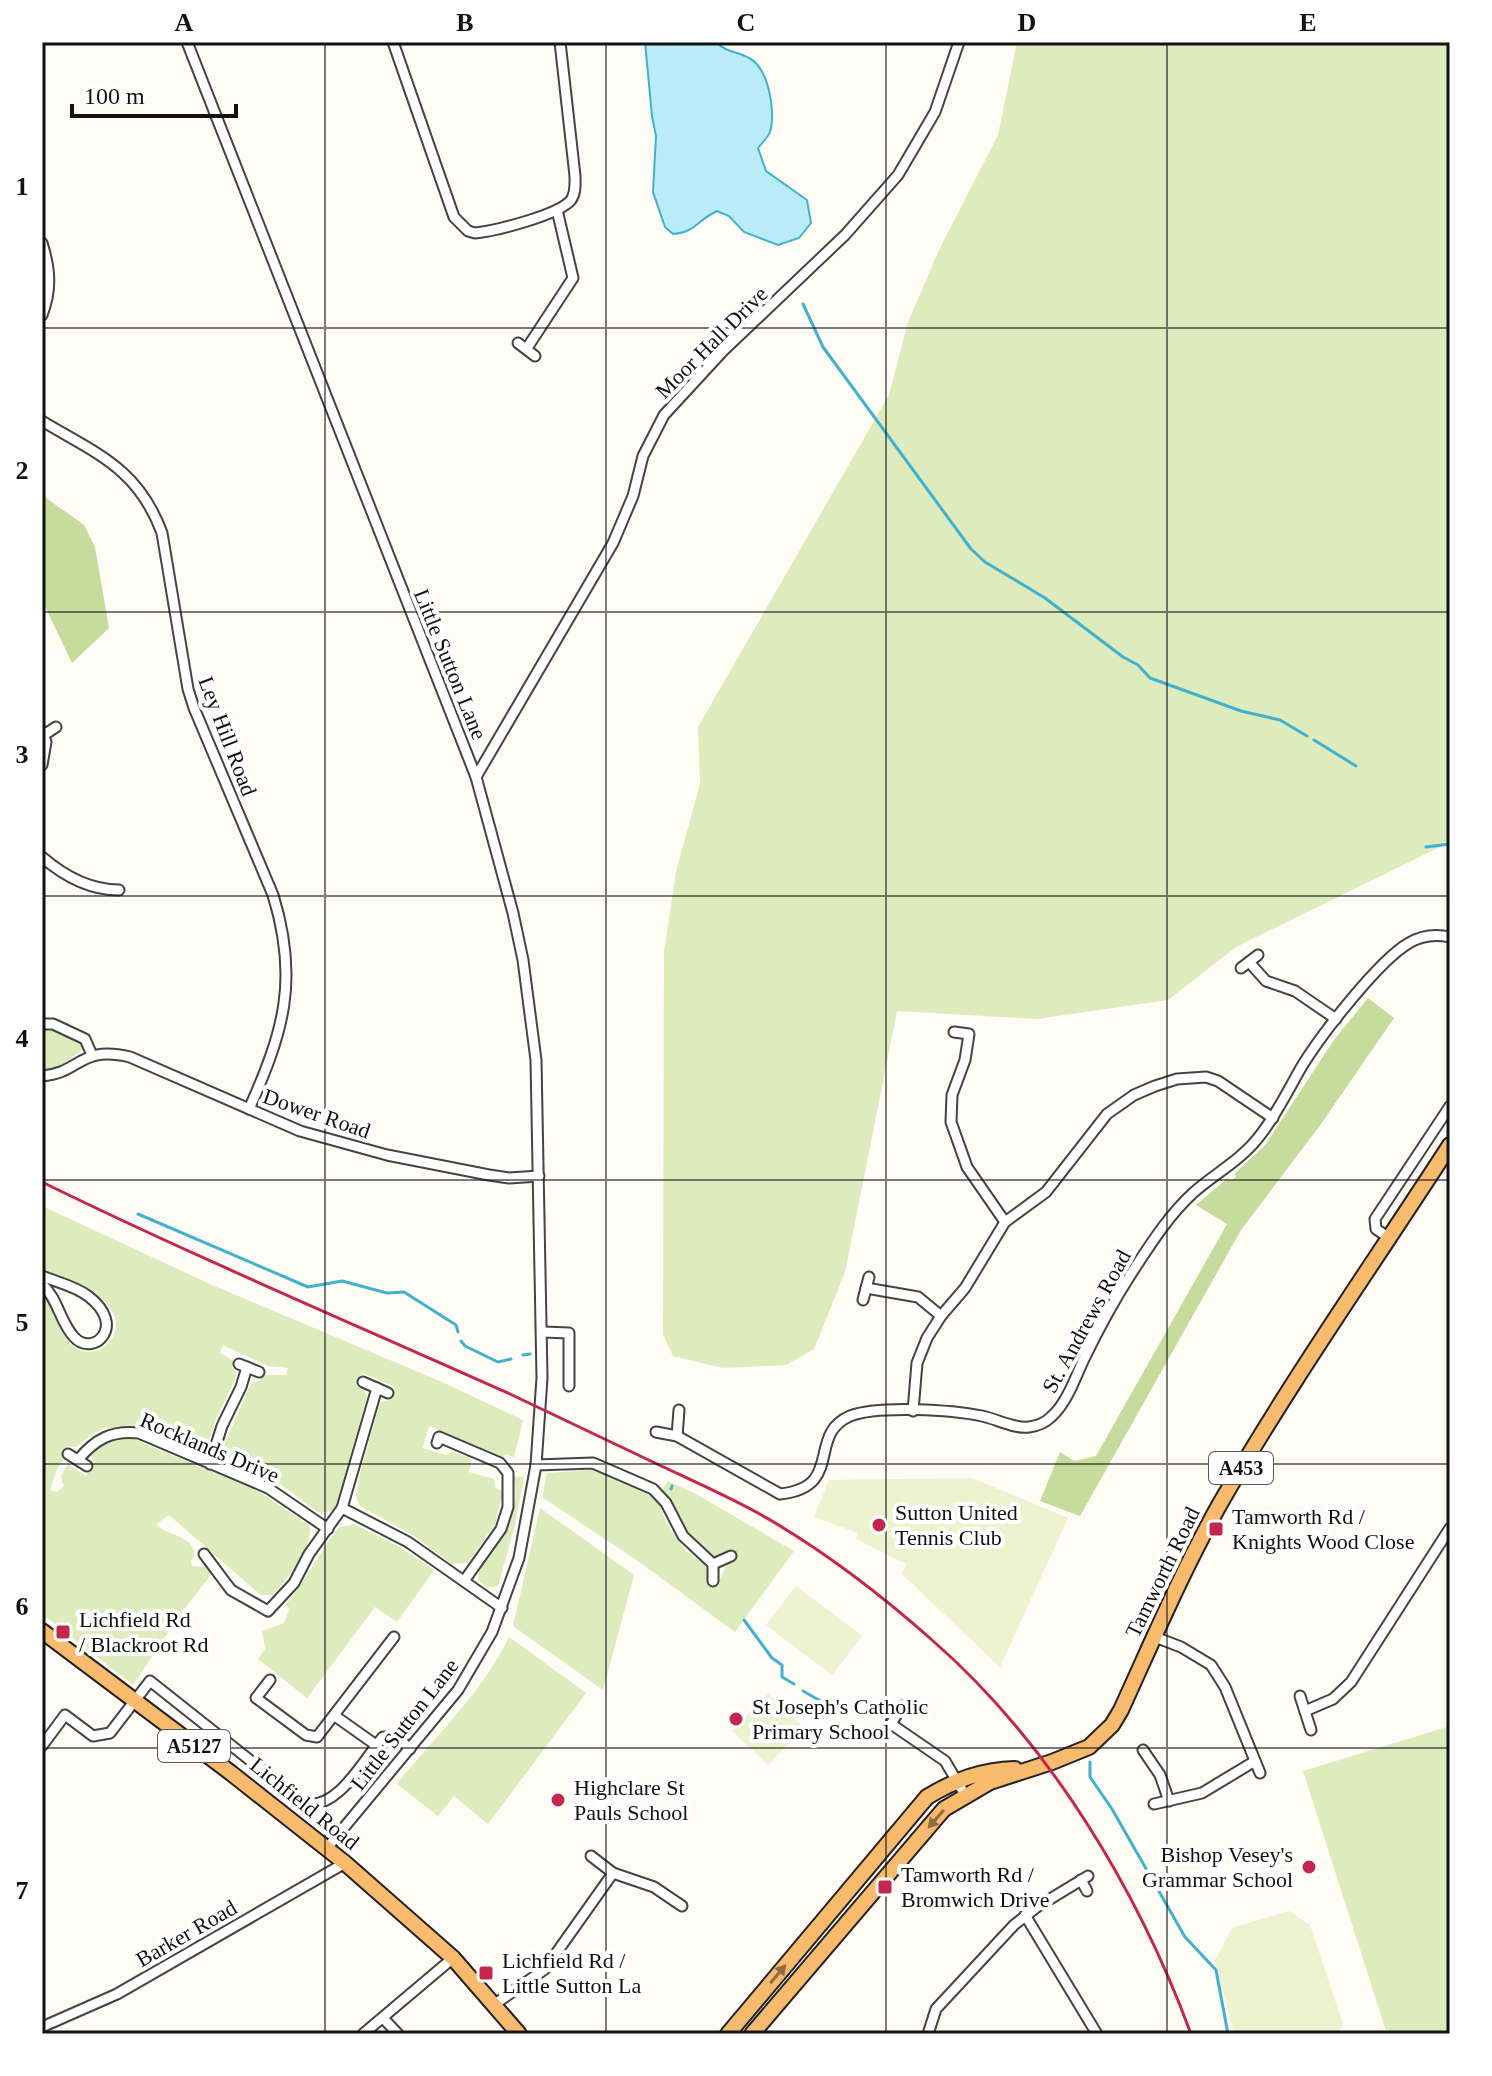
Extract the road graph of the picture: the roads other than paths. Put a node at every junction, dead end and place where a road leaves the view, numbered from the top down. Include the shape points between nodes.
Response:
1 (187, 42) edge
2 (393, 42) edge
3 (560, 42) edge
4 (959, 42) edge
5 (557, 210) junction
6 (42, 243) edge
7 (42, 315) edge
8 (535, 356) dead end
9 (42, 421) edge
10 (56, 727) dead end
11 (43, 733) edge
12 (42, 765) edge
13 (476, 777) junction
14 (42, 857) edge
15 (119, 890) dead end
16 (1450, 937) edge
17 (1258, 955) dead end
18 (1336, 1019) junction
19 (42, 1024) edge
20 (954, 1032) dead end
21 (92, 1055) junction
22 (42, 1076) edge
23 (1450, 1106) edge
24 (249, 1109) junction
25 (1273, 1118) junction
26 (1450, 1145) edge
27 (539, 1176) junction
28 (1005, 1222) junction
29 (1388, 1237) junction
30 (42, 1276) edge
31 (869, 1277) dead end
32 (42, 1284) edge
33 (866, 1288) junction
34 (863, 1300) dead end
35 (941, 1316) junction
36 (543, 1332) junction
37 (259, 1372) dead end
38 (363, 1382) dead end
39 (569, 1386) dead end
40 (377, 1388) junction
41 (388, 1393) dead end
42 (679, 1410) dead end
43 (913, 1411) junction
44 (656, 1432) dead end
45 (677, 1436) junction
46 (437, 1443) dead end
47 (210, 1464) junction
48 (536, 1465) junction
49 (87, 1466) dead end
50 (342, 1508) junction
51 (1450, 1528) edge
52 (328, 1529) junction
53 (204, 1554) dead end
54 (731, 1556) dead end
55 (713, 1564) junction
56 (464, 1581) junction
57 (713, 1581) dead end
58 (502, 1608) junction
59 (42, 1631) edge
60 (394, 1637) dead end
61 (1155, 1637) junction
62 (270, 1680) dead end
63 (1300, 1696) dead end
64 (134, 1700) junction
65 (902, 1706) dead end
66 (1305, 1711) junction
67 (335, 1716) junction
68 (1311, 1730) dead end
69 (376, 1745) junction
70 (42, 1746) edge
71 (410, 1749) junction
72 (1143, 1750) dead end
73 (1255, 1761) junction
74 (1027, 1769) junction
75 (1260, 1773) dead end
76 (957, 1781) junction
77 (965, 1795) junction
78 (1169, 1801) junction
79 (1154, 1804) dead end
80 (327, 1848) junction
81 (591, 1856) dead end
82 (345, 1863) junction
83 (613, 1873) junction
84 (1087, 1891) dead end
85 (682, 1906) dead end
86 (1025, 1915) junction
87 (453, 1958) junction
88 (495, 2004) junction
89 (383, 2018) junction
90 (42, 2027) edge
91 (363, 2034) edge
92 (398, 2034) edge
93 (519, 2034) edge
94 (728, 2034) edge
95 (752, 2034) edge
96 (928, 2034) edge
97 (1097, 2034) edge

1 - 13 street, Little Sutton Lane
2 - 5 street via 460,224 475,233 486,232
3 - 5 street via 575,185 570,202
4 - 13 street, Moor Hall Drive via 935,112 898,175 664,415 643,456 613,543
5 - 8 street via 573,278 522,346
6 - 7 street via 50,273
9 - 24 street, Ley Hill Road via 115,464 134,481 155,514 191,698 283,926 287,956 281,1023
10 - 11 street
11 - 12 street
13 - 27 street, Little Sutton Lane via 523,960 536,1060
14 - 15 street via 58,871 107,895
16 - 18 street, St. Andrews Road via 1421,937 1398,951
17 - 18 street via 1245,965
18 - 25 street, St. Andrews Road
19 - 21 street via 77,1034
20 - 28 street via 969,1034 952,1095 951,1122 967,1167
21 - 22 street, Dower Road
21 - 24 street, Dower Road via 130,1057
23 - 29 street via 1375,1219 1376,1229
24 - 27 street, Dower Road via 300,1131 387,1155 509,1178
25 - 28 street via 1206,1077 1155,1086 1107,1114 1046,1192
25 - 43 street, St. Andrews Road via 1244,1154 1166,1221 1107,1312 1051,1417 1020,1427 972,1414
26 - 29 main road, Tamworth Road / A453
27 - 36 street, Little Sutton Lane
28 - 35 street via 965,1288
29 - 61 main road, Tamworth Road / A453 via 1220,1504
30 - 32 street via 88,1296 106,1319 103,1337 94,1343 75,1338
31 - 33 street
33 - 34 street
33 - 35 street via 918,1297
35 - 43 street via 917,1363
36 - 39 street via 569,1333
36 - 48 street, Little Sutton Lane
37 - 47 street via 243,1365 241,1387
38 - 40 street
40 - 41 street
40 - 50 street
42 - 45 street
43 - 45 street, St. Andrews Road via 878,1410 842,1420 828,1437 817,1478 792,1493 768,1489
44 - 45 street, St. Andrews Road
46 - 56 street via 439,1437 500,1463 508,1473 508,1507 501,1529
47 - 49 street, Rocklands Drive via 125,1431 97,1440 73,1457
47 - 52 street, Rocklands Drive via 268,1488
48 - 55 street via 593,1463 653,1489 683,1536
48 - 58 street, Little Sutton Lane via 519,1558
50 - 52 street
50 - 56 street via 408,1542
51 - 66 street via 1351,1682 1333,1699
52 - 53 street via 294,1583 268,1611 231,1590
54 - 55 street
55 - 57 street
56 - 58 street
58 - 71 street, Little Sutton Lane via 458,1690
59 - 64 main road, Lichfield Road / A5127
60 - 67 street
61 - 73 street via 1211,1665
61 - 74 main road, Tamworth Road / A453 via 1121,1710 1100,1738 1075,1754
62 - 67 street via 256,1698 306,1735 317,1737
63 - 66 street
64 - 69 street via 150,1681 313,1806 336,1796
64 - 70 street via 110,1733 93,1736 65,1715
64 - 80 main road, Lichfield Road / A5127
65 - 76 street via 891,1724 945,1761
66 - 68 street
67 - 69 street
69 - 71 street via 389,1736
71 - 80 street, Little Sutton Lane
72 - 78 street
73 - 75 street
73 - 78 street via 1202,1793
74 - 76 main road, Tamworth Road / A453 via 991,1769
74 - 77 main road, Tamworth Road / A453
76 - 77 street
94 -> 76 main road, Tamworth Road / A453 via 927,1797
77 -> 95 main road, Tamworth Road / A453 via 944,1809
78 - 79 street
80 - 82 main road, Lichfield Road / A5127
81 - 83 street
82 - 87 main road, Lichfield Road / A5127
82 - 90 street, Barker Road via 117,1994
83 - 85 street via 654,1887
83 - 88 street via 545,1969
84 - 86 street via 1084,1878
86 - 96 street via 936,2009
86 - 97 street
87 - 88 main road, Lichfield Road / A5127
87 - 89 street
88 - 93 main road, Lichfield Road / A5127
89 - 91 street
89 - 92 street

